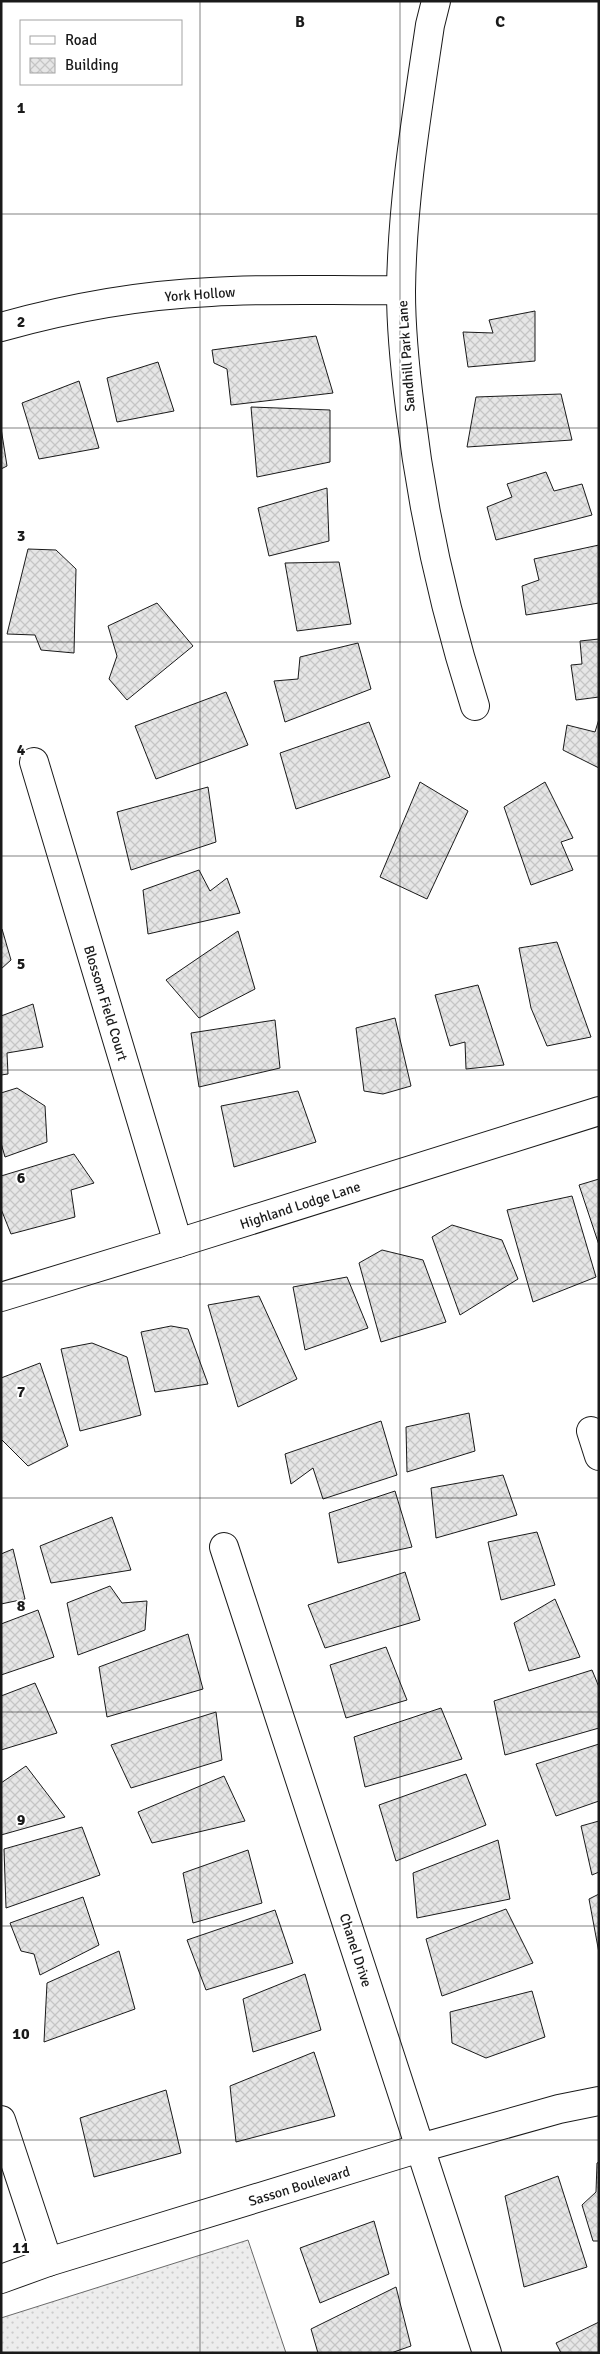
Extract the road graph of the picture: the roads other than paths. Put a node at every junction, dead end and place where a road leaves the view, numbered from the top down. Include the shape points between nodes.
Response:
1 (436, 1) edge
2 (401, 290) junction
3 (1, 327) edge
4 (475, 706) dead end
5 (34, 762) dead end
6 (599, 1111) edge
7 (178, 1244) junction
8 (1, 1297) edge
9 (224, 1547) dead end
10 (599, 2101) edge
11 (1, 2120) edge
12 (420, 2148) junction
13 (48, 2262) junction
14 (1, 2279) edge
15 (487, 2353) edge

1 - 2 street, Sandhill Park Lane via 415,128
2 - 3 street, York Hollow via 254,290 166,295 116,302
2 - 4 street, Sandhill Park Lane via 402,333 419,478 437,570
5 - 7 street, Blossom Field Court
6 - 7 street, Highland Lodge Lane
7 - 8 street, Highland Lodge Lane
9 - 12 street, Chanel Drive
10 - 12 street, Sasson Boulevard
11 - 13 street
12 - 13 street, Sasson Boulevard
12 - 15 street, Chanel Drive
13 - 14 street, Sasson Boulevard

